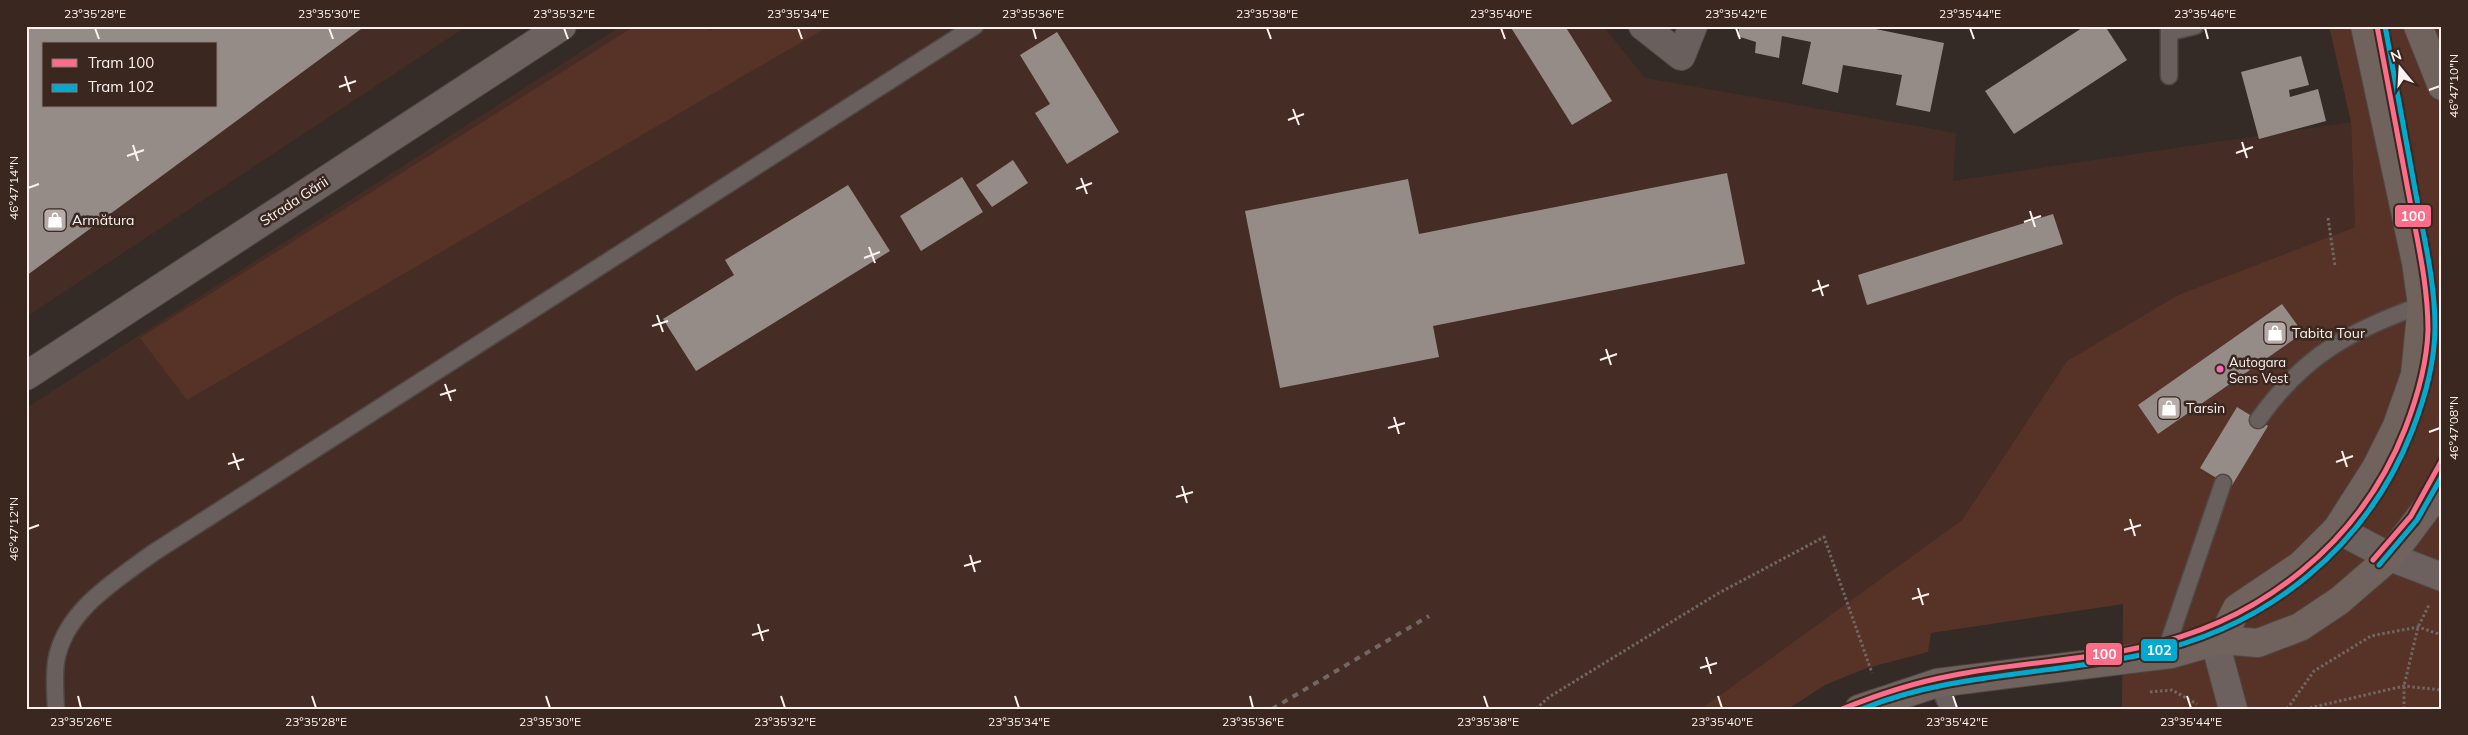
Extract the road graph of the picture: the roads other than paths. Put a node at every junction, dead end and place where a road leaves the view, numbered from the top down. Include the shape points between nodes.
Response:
1 (562, 26) edge
2 (976, 26) edge
3 (1643, 26) edge
4 (1693, 26) edge
5 (2195, 26) edge
6 (2365, 26) edge
7 (2418, 26) edge
8 (2170, 29) edge
9 (2169, 76) dead end
10 (2442, 86) edge
11 (2422, 305) junction
12 (26, 376) edge
13 (2258, 420) dead end
14 (2442, 482) edge
15 (2223, 483) dead end
16 (2337, 529) junction
17 (2390, 557) junction
18 (2442, 577) edge
19 (2218, 641) junction
20 (2171, 654) junction
21 (1937, 682) junction
22 (56, 709) edge
23 (1859, 709) edge
24 (1949, 709) edge
25 (2233, 709) edge

1 - 12 street, Strada Gării
2 - 22 lane via 153,553 108,586 75,618 61,642 56,662
3 - 4 street via 1681,56
5 - 8 lane
6 - 11 main road via 2416,262
7 - 10 main road
8 - 9 lane
11 - 13 lane via 2340,340 2316,355 2284,386
11 - 16 main road via 2415,375 2397,426 2376,468
14 - 17 main road via 2435,498
15 - 20 lane via 2169,641
16 - 17 street
16 - 19 main road via 2301,566 2237,608
17 - 18 street
17 - 19 main road via 2339,601 2300,627 2258,643
19 - 20 main road
19 - 25 street
20 - 21 main road
21 - 23 main road
21 - 24 lane

